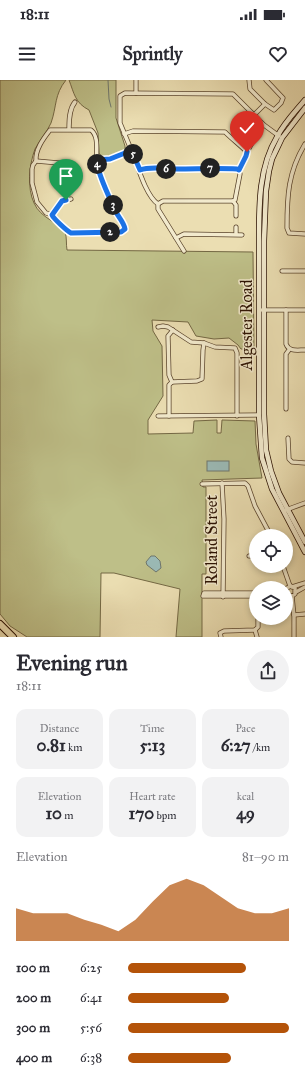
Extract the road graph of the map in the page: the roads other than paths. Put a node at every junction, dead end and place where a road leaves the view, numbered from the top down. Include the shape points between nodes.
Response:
1 (136, 80) edge
2 (249, 80) edge
3 (266, 80) edge
4 (136, 93) junction
5 (305, 100) edge
6 (75, 102) dead end
7 (265, 104) junction
8 (305, 108) edge
9 (254, 115) junction
10 (69, 130) junction
11 (124, 134) junction
12 (277, 135) junction
13 (282, 138) junction
14 (253, 141) dead end
15 (305, 144) edge
16 (130, 151) junction
17 (247, 152) junction
18 (96, 160) junction
19 (36, 161) junction
20 (59, 163) dead end
21 (140, 170) junction
22 (239, 170) junction
23 (71, 199) dead end
24 (233, 201) junction
25 (158, 204) junction
26 (52, 215) junction
27 (236, 216) dead end
28 (236, 227) dead end
29 (236, 234) junction
30 (305, 234) edge
31 (242, 235) dead end
32 (176, 238) junction
33 (184, 250) dead end
34 (282, 271) dead end
35 (305, 271) edge
36 (262, 310) junction
37 (286, 310) junction
38 (305, 310) edge
39 (158, 327) dead end
40 (173, 330) junction
41 (204, 343) junction
42 (289, 350) junction
43 (305, 350) edge
44 (172, 382) junction
45 (286, 409) dead end
46 (262, 415) junction
47 (158, 416) dead end
48 (169, 416) junction
49 (237, 416) junction
50 (288, 438) dead end
51 (305, 463) edge
52 (222, 483) junction
53 (202, 484) dead end
54 (305, 503) edge
55 (286, 510) junction
56 (267, 529) edge
57 (305, 542) edge
58 (305, 552) edge
59 (305, 583) edge
60 (293, 586) edge
61 (305, 587) edge
62 (293, 588) edge
63 (296, 592) junction
64 (249, 593) edge
65 (293, 593) edge
66 (223, 595) junction
67 (249, 596) edge
68 (293, 611) edge
69 (294, 614) junction
70 (305, 614) edge
71 (0, 624) edge
72 (258, 625) edge
73 (256, 630) junction
74 (13, 637) edge
75 (221, 637) edge
76 (257, 637) edge
77 (294, 637) edge

1 - 4 street
2 - 7 street via 250,88
3 - 7 street via 283,98 275,109 272,110
4 - 9 street via 233,94
4 - 11 street via 125,93 120,98 120,123
5 - 12 main road, Algester Road
6 - 10 street via 72,106
7 - 9 street
8 - 13 main road, Algester Road
9 - 12 street
10 - 18 street via 94,132
10 - 19 street via 50,130 38,148
11 - 16 street
11 - 17 street via 133,131 225,132
12 - 13 street
12 - 36 main road, Algester Road via 261,183 259,210
13 - 36 main road, Algester Road via 272,159 267,182
14 - 17 street
15 - 30 street via 289,184 287,228 292,234
16 - 18 street via 110,159
16 - 21 street
17 - 22 street
18 - 26 street via 124,230 71,233
19 - 20 street
19 - 26 street via 32,169 35,198 46,213
21 - 22 street
21 - 25 street via 149,194
22 - 24 street
23 - 26 street via 62,201
24 - 25 street via 163,201
24 - 27 street via 236,205
25 - 32 street
28 - 29 street
29 - 31 street
29 - 32 street via 184,234
32 - 33 street
34 - 35 street
36 - 37 street
36 - 46 main road, Algester Road
37 - 38 street
37 - 42 street via 286,344
39 - 40 street
40 - 41 street via 191,342
40 - 44 street via 168,336 168,375
41 - 44 street via 202,379
41 - 49 street via 215,347 233,347 236,350
42 - 43 street
42 - 45 street via 286,354
44 - 48 street via 169,385
46 - 49 street
46 - 55 main road, Algester Road via 268,461
47 - 48 street
48 - 49 street
50 - 51 street via 289,459 292,462
52 - 53 street
52 - 56 street via 246,483
52 - 66 street, Roland Street
54 - 55 street
55 - 57 main road, Algester Road
55 - 58 main road, Algester Road
59 - 60 street
61 - 63 street
62 - 63 street
63 - 65 street
64 - 66 street
66 - 67 street
68 - 69 street
69 - 70 street
69 - 77 street
71 - 74 highway
72 - 73 street
73 - 75 street via 224,631 220,633
73 - 76 street

